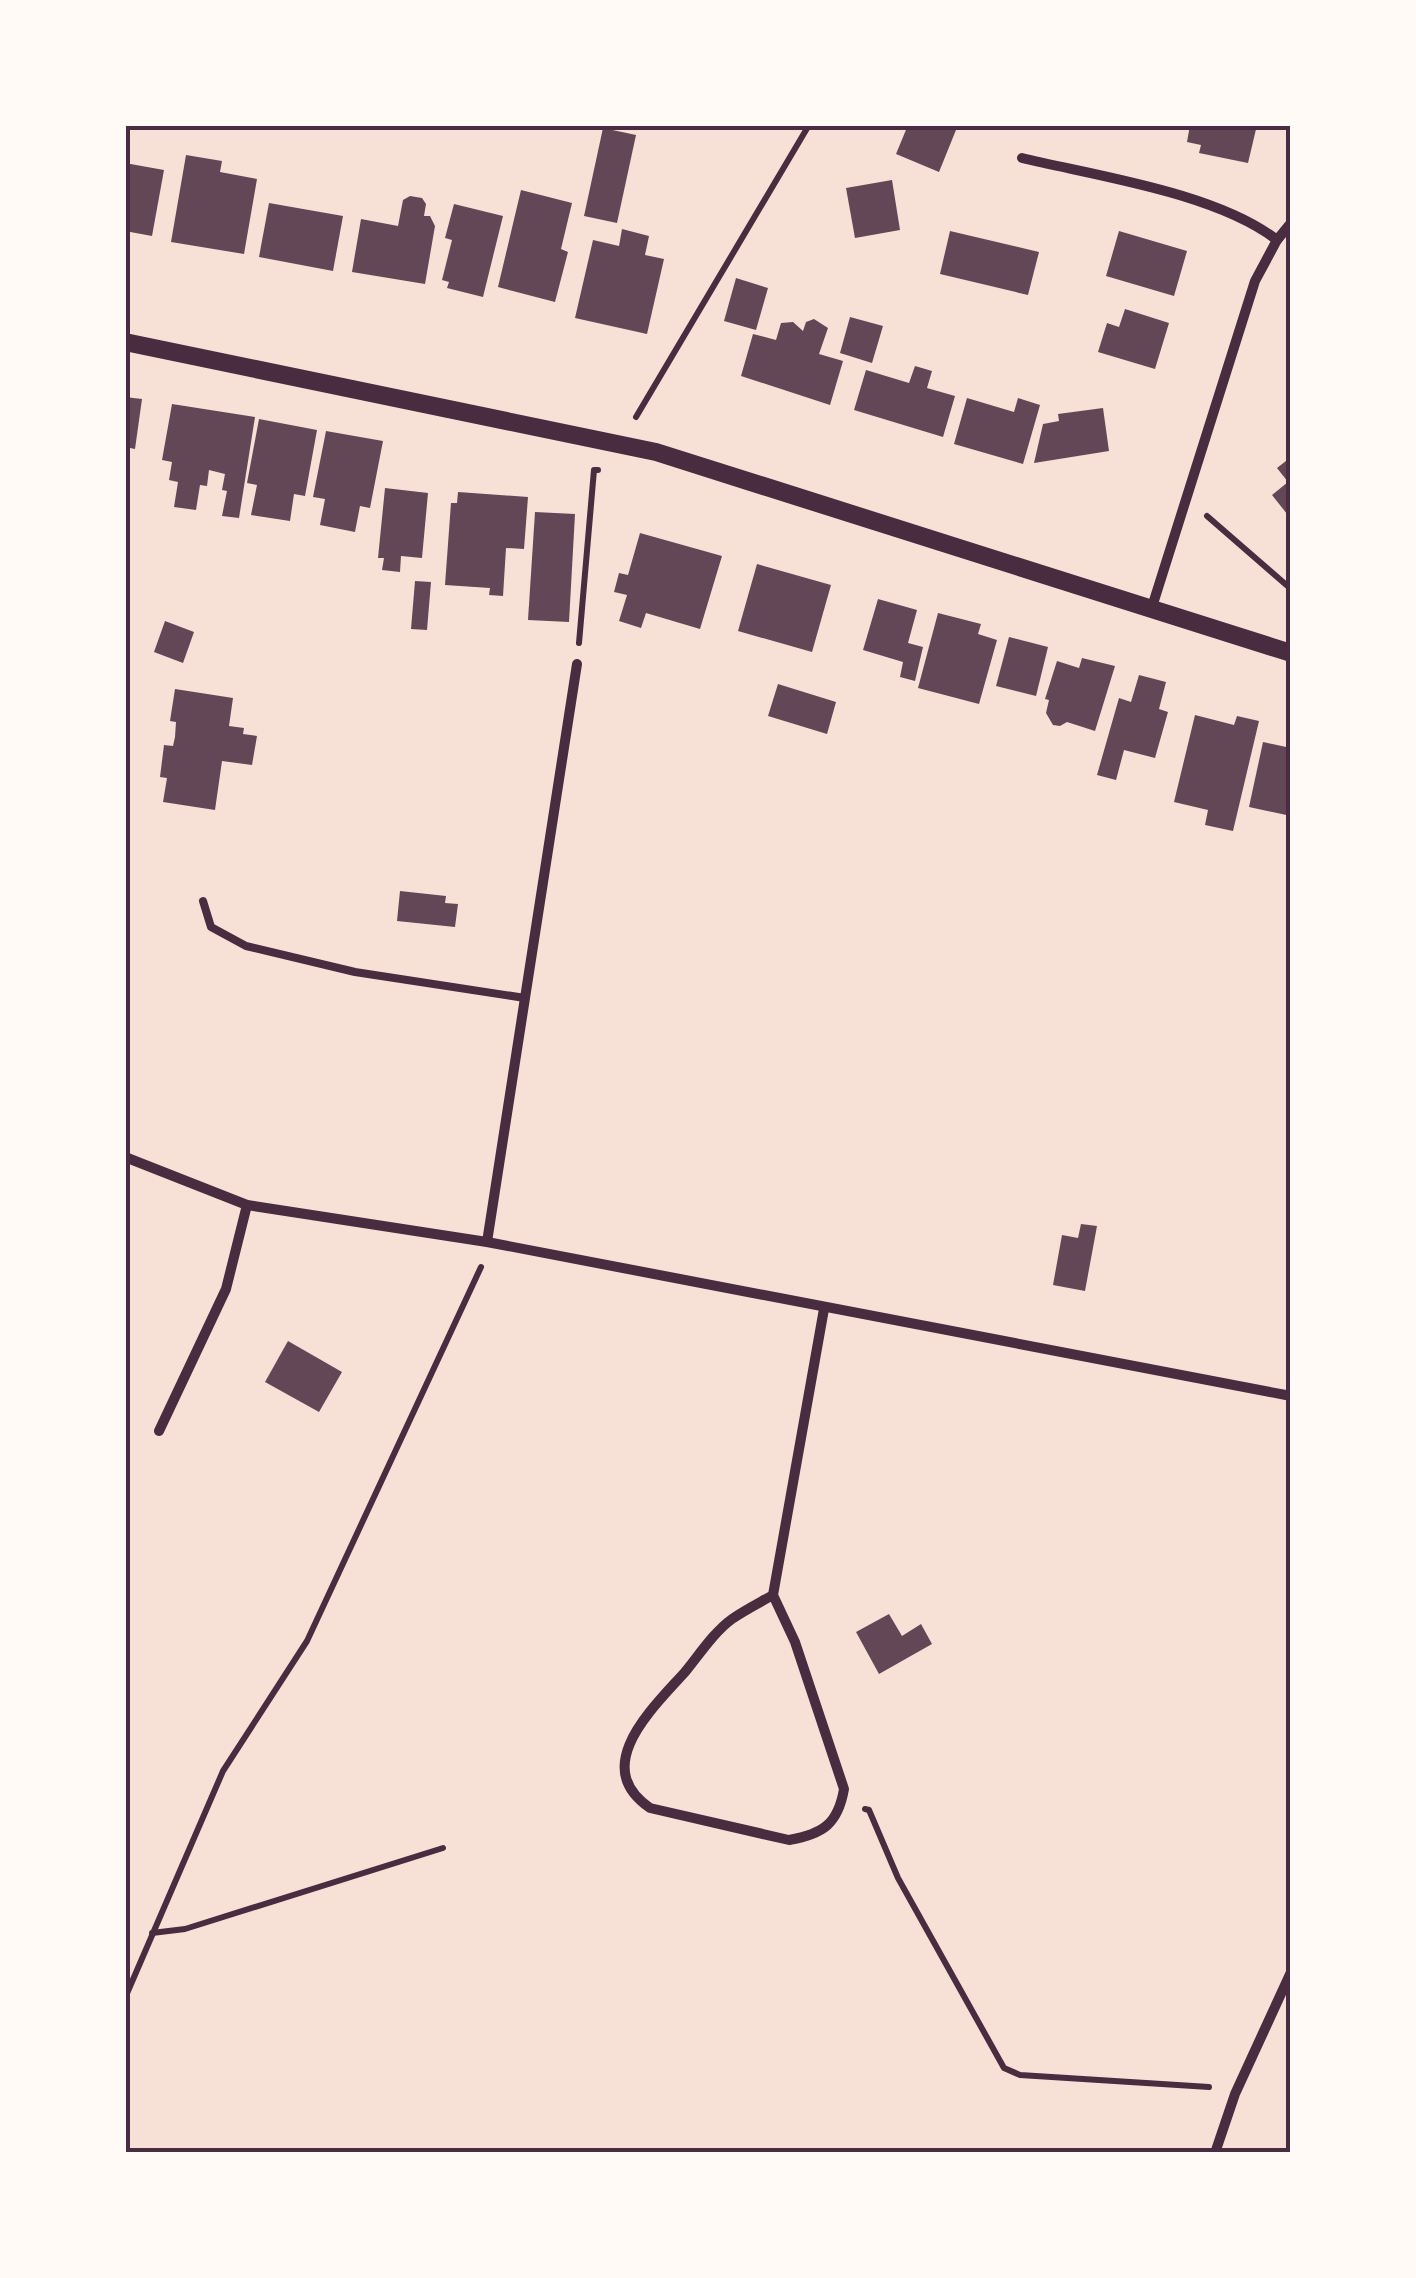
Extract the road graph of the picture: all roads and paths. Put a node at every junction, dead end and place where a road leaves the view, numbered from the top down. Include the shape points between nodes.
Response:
1 (810, 125) edge
2 (1022, 158) dead end
3 (1291, 223) edge
4 (1277, 240) junction
5 (125, 342) edge
6 (627, 444) junction
7 (1187, 499) junction
8 (1291, 588) edge
9 (1152, 607) junction
10 (1291, 653) edge
11 (578, 664) joint
12 (203, 901) dead end
13 (525, 998) junction
14 (125, 1157) edge
15 (248, 1205) junction
16 (487, 1242) junction
17 (824, 1309) junction
18 (1291, 1396) edge
19 (159, 1431) dead end
20 (772, 1595) junction
21 (842, 1800) junction
22 (443, 1848) dead end
23 (151, 1934) junction
24 (1291, 1972) edge
25 (125, 1998) edge
26 (1235, 2094) junction
27 (1215, 2153) edge

1 - 6 path via 640,406
2 - 4 street via 1205,202
3 - 4 street
4 - 7 street via 1255,281
5 - 6 street
6 - 9 street
6 - 11 path via 620,464 594,470
7 - 8 path
7 - 9 street
9 - 10 street
11 - 13 street
12 - 13 lane via 211,927 246,946 355,972
13 - 16 street
14 - 15 street
15 - 16 street
15 - 19 street via 226,1289
16 - 17 street
16 - 23 path via 479,1278 307,1640 223,1771
17 - 18 street
17 - 20 street
20 - 21 street via 795,1642 844,1789
20 - 21 street via 728,1621 637,1726 626,1748 628,1780 637,1800 650,1808 789,1840 826,1827
21 - 26 path via 868,1810 898,1878 1004,2068 1020,2075 1201,2085
22 - 23 path
23 - 25 path
24 - 26 street
26 - 27 street

